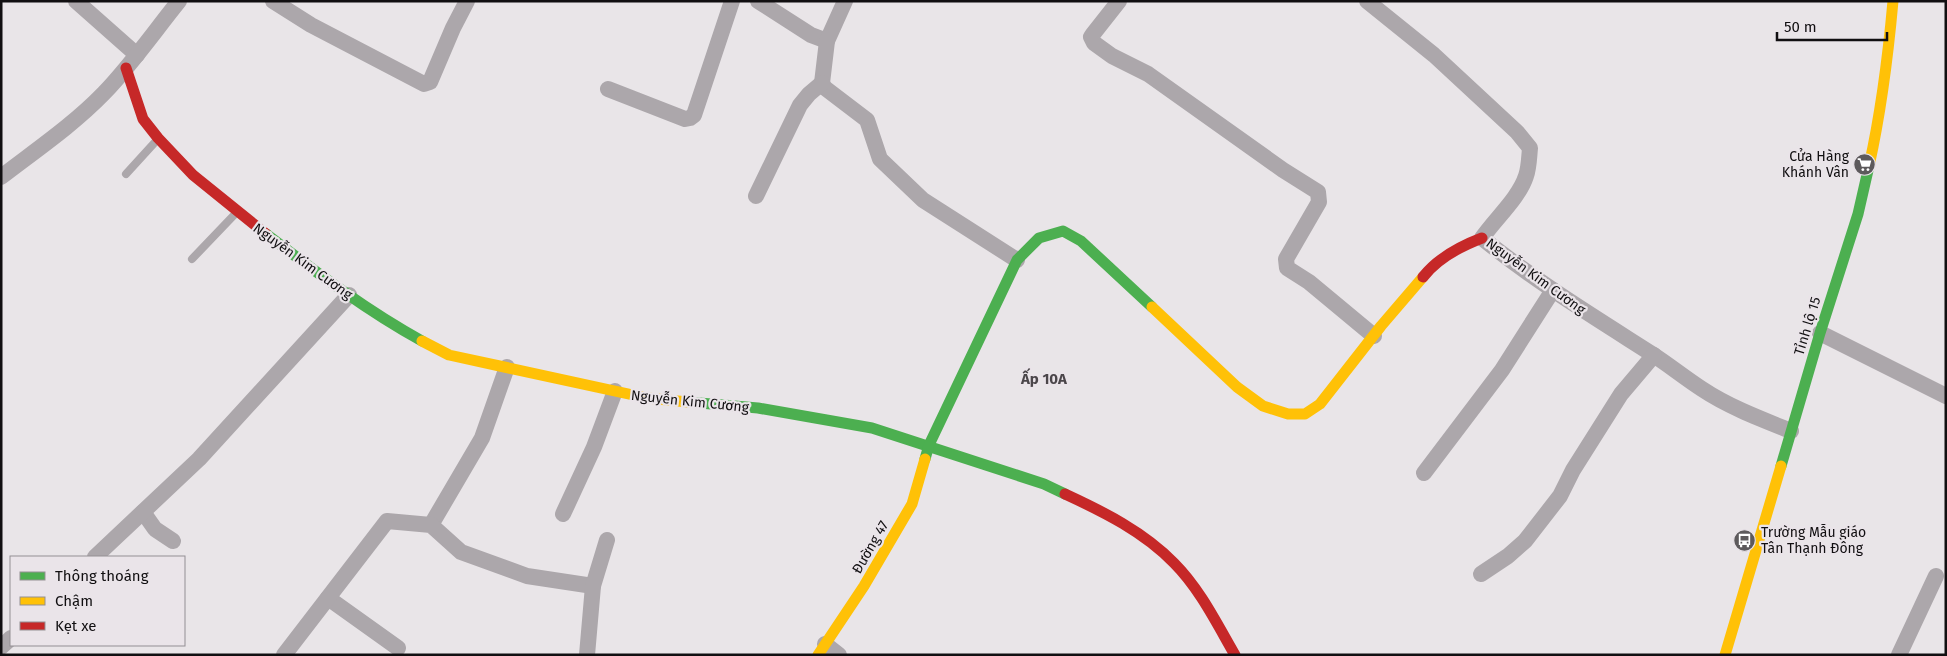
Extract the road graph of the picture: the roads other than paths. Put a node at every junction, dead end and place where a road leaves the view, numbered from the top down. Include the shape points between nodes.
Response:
1 (76, 1) edge
2 (179, 1) edge
3 (273, 1) edge
4 (467, 1) edge
5 (732, 1) edge
6 (758, 1) edge
7 (845, 1) edge
8 (1119, 1) edge
9 (1367, 1) edge
10 (1893, 1) edge
11 (827, 41) junction
12 (132, 61) junction
13 (822, 83) junction
14 (608, 89) dead end
15 (158, 138) junction
16 (126, 174) dead end
17 (1, 177) edge
18 (756, 196) dead end
19 (238, 212) junction
20 (1482, 238) junction
21 (192, 259) dead end
22 (1017, 260) junction
23 (1553, 290) junction
24 (349, 295) junction
25 (1820, 334) junction
26 (1374, 336) junction
27 (1654, 355) junction
28 (507, 367) junction
29 (615, 391) junction
30 (1946, 396) edge
31 (1791, 431) junction
32 (929, 445) junction
33 (1424, 473) dead end
34 (143, 512) junction
35 (563, 514) dead end
36 (431, 525) junction
37 (607, 540) dead end
38 (173, 541) dead end
39 (96, 556) edge
40 (1481, 574) dead end
41 (1936, 576) dead end
42 (593, 586) junction
43 (328, 598) junction
44 (398, 648) dead end
45 (821, 649) edge
46 (284, 655) edge
47 (587, 655) edge
48 (838, 655) edge
49 (1235, 655) edge
50 (1725, 655) edge
51 (1899, 655) edge

1 - 12 street
2 - 12 street
3 - 4 street via 311,25 424,84 430,82
5 - 14 street via 694,115 690,118 685,119
6 - 11 street via 811,35
7 - 11 street
8 - 26 street via 1093,34 1094,43 1148,74 1318,192 1319,202 1286,259 1287,268 1309,282
9 - 20 street, Nguyễn Kim Cương via 1434,55 1530,148 1526,177
10 - 25 street, Tỉnh lộ 15 via 1876,134 1858,214
11 - 13 street
12 - 15 street, Nguyễn Kim Cương via 143,119
12 - 17 street via 71,124
13 - 18 street via 800,105
13 - 22 street via 824,88 867,120 880,159 923,200
15 - 16 lane
15 - 19 street, Nguyễn Kim Cương via 193,175
19 - 21 lane
19 - 24 street, Nguyễn Kim Cương
20 - 23 street, Nguyễn Kim Cương
20 - 26 street, Đường 47 via 1466,244 1429,269
22 - 26 street, Đường 47 via 1039,238 1063,231 1081,241 1237,387 1263,406 1288,414 1305,414 1320,404
22 - 32 street, Đường 47
23 - 27 street, Nguyễn Kim Cương
23 - 33 street via 1502,370
24 - 28 street, Nguyễn Kim Cương via 400,329 449,355
24 - 34 street via 199,459
25 - 30 street
25 - 31 street, Tỉnh lộ 15
27 - 31 street, Nguyễn Kim Cương via 1703,390
27 - 40 street via 1621,394 1560,496 1525,541
28 - 29 street, Nguyễn Kim Cương
28 - 36 street via 482,438
29 - 32 street, Nguyễn Kim Cương via 647,398 758,408 833,420
29 - 35 street
31 - 50 street, Tỉnh lộ 15
32 - 45 street, Đường 47 via 912,504 864,586
32 - 49 street, Nguyễn Kim Cương via 1044,484 1105,512 1143,536 1174,563 1201,597
34 - 38 street via 155,529
34 - 39 street
36 - 42 street via 461,552 527,576
36 - 43 street via 386,521
37 - 42 street
41 - 51 street
42 - 47 street
43 - 44 street
43 - 46 street
45 - 48 street

